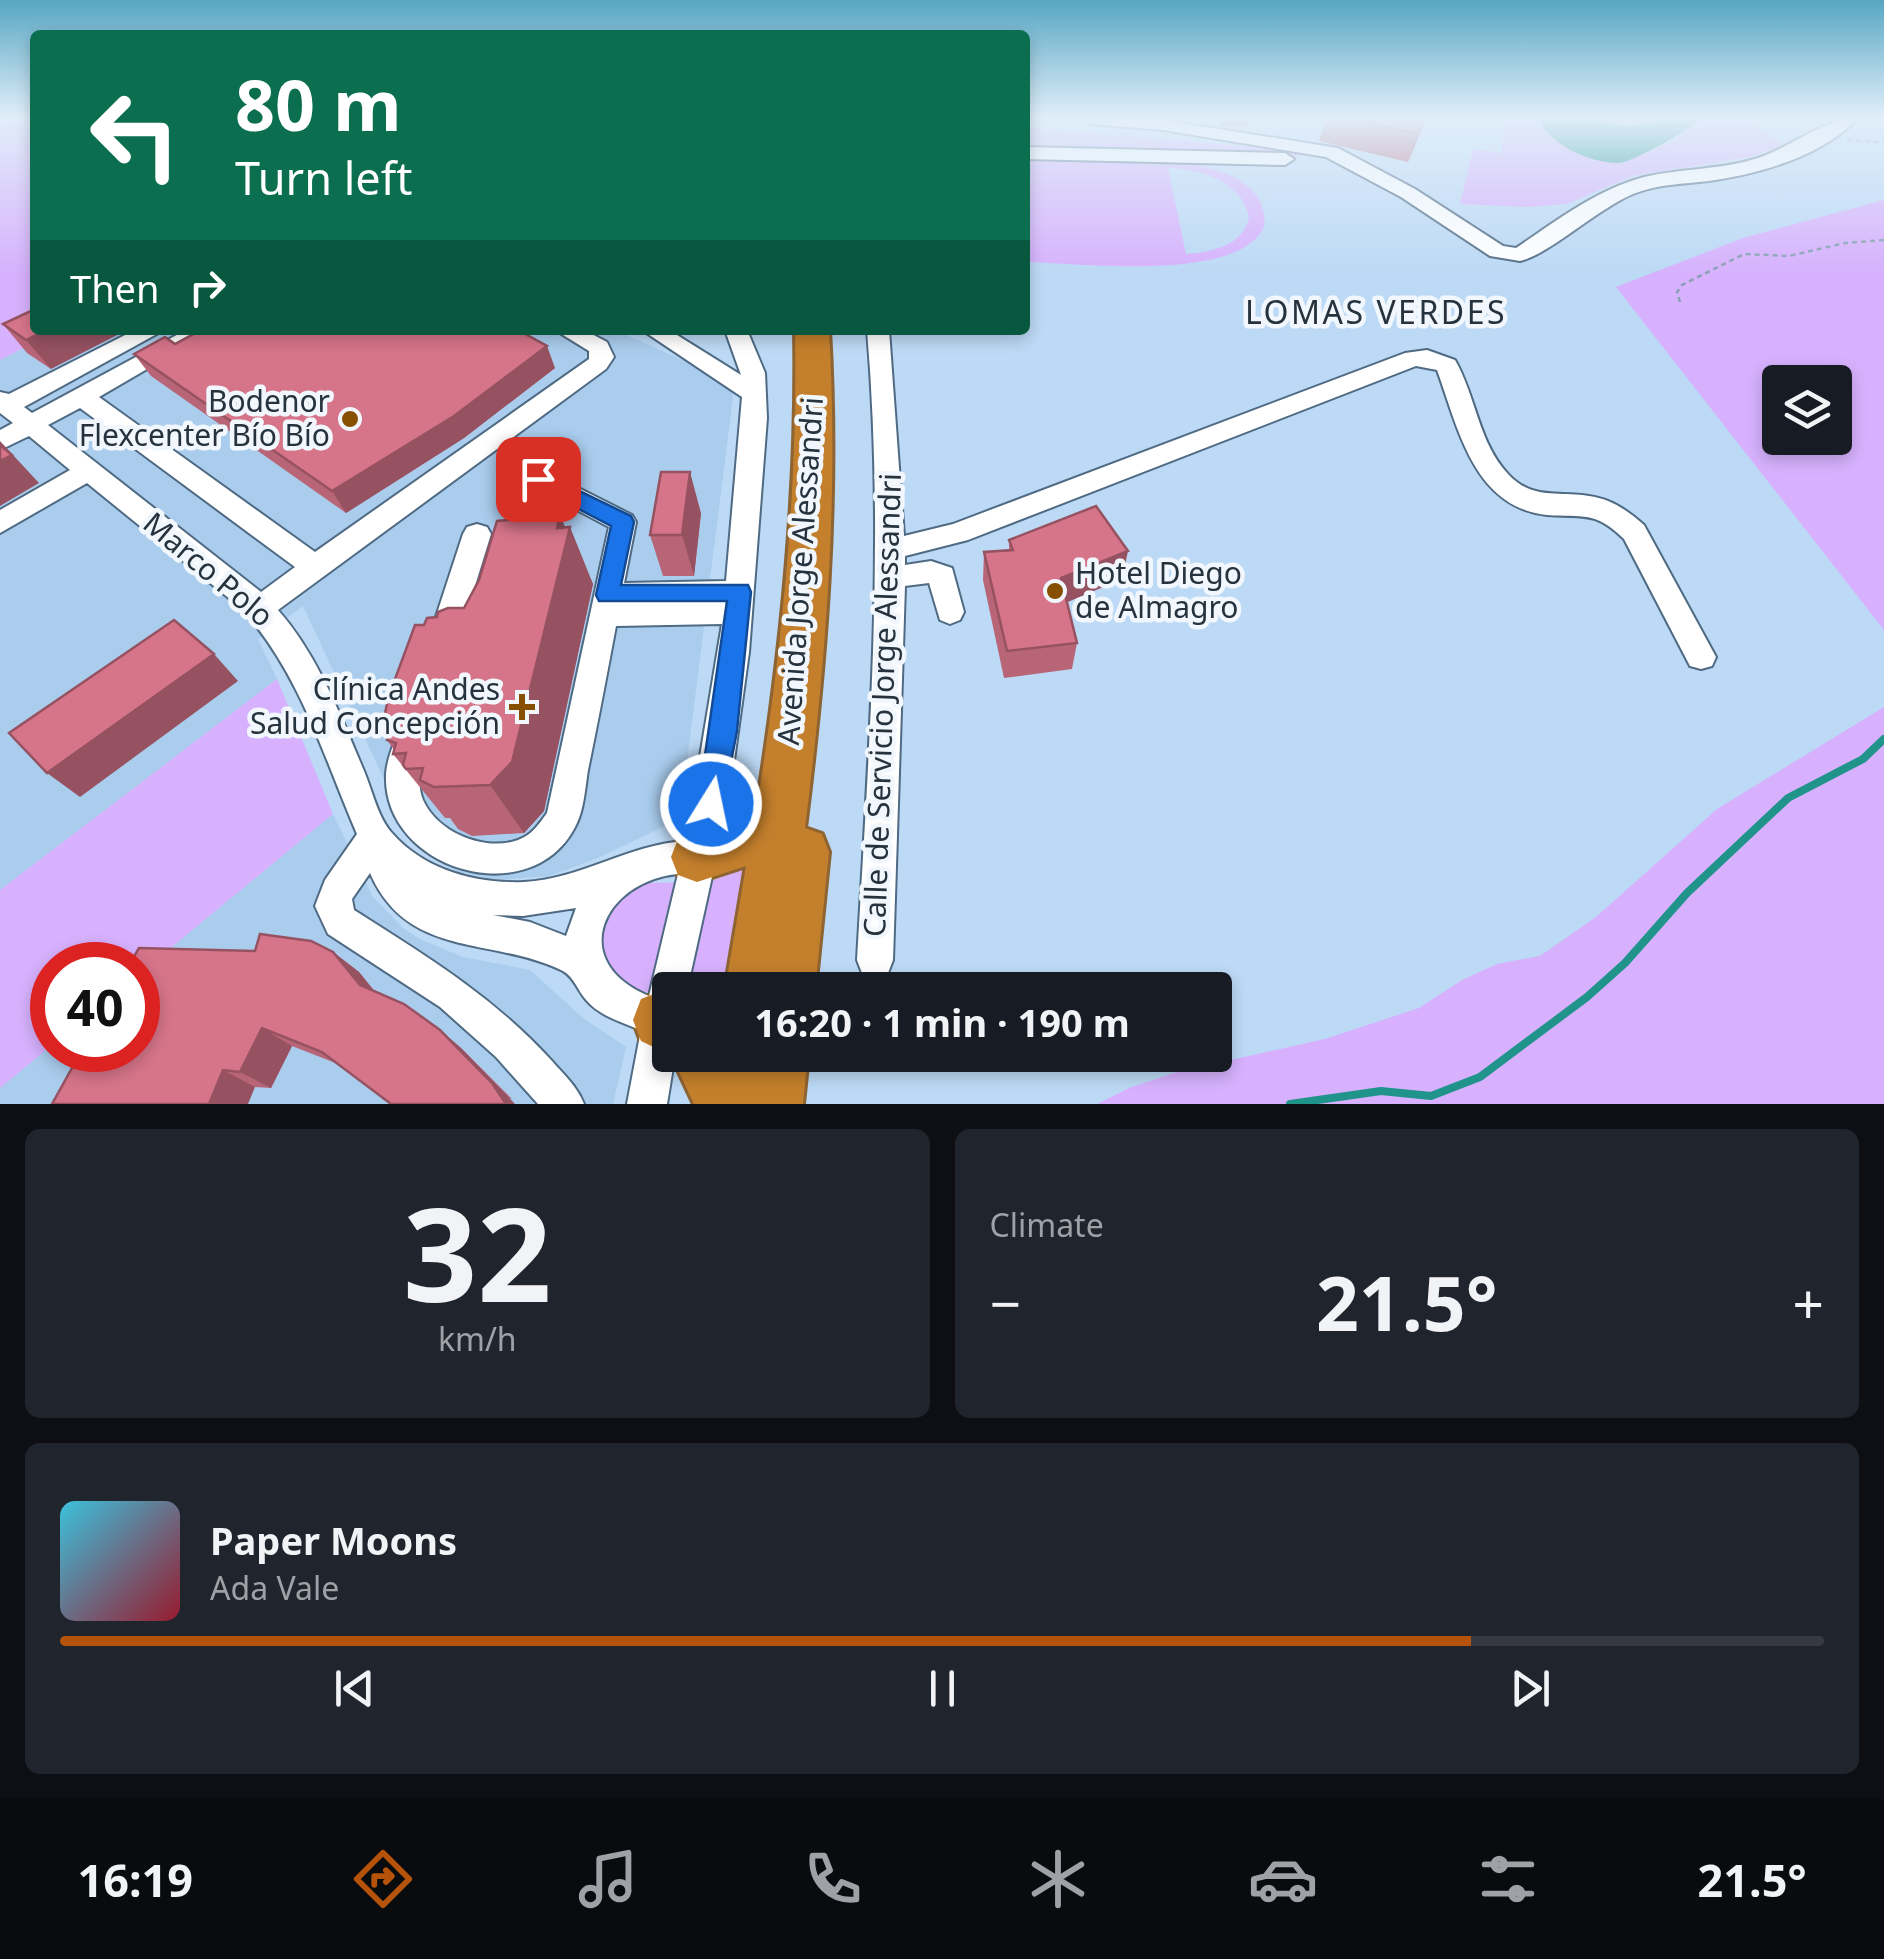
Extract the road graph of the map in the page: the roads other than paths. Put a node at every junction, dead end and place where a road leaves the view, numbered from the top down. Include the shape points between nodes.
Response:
1 (1365, 171) edge
2 (1733, 171) edge
3 (144, 335) edge
4 (194, 335) edge
5 (576, 335) edge
6 (661, 335) edge
7 (739, 335) edge
8 (812, 335) edge
9 (832, 335) edge
10 (878, 335) edge
11 (756, 394) junction
12 (82, 396) junction
13 (3, 403) edge
14 (31, 424) junction
15 (0, 441) edge
16 (512, 465) dead end
17 (88, 472) junction
18 (0, 523) edge
19 (476, 534) dead end
20 (892, 563) junction
21 (315, 567) junction
22 (738, 602) junction
23 (605, 605) junction
24 (260, 608) junction
25 (950, 612) dead end
26 (474, 651) edge
27 (1701, 657) dead end
28 (422, 710) edge
29 (780, 806) junction
30 (423, 826) junction
31 (376, 840) junction
32 (681, 858) junction
33 (622, 874) junction
34 (875, 960) dead end
35 (586, 964) junction
36 (668, 972) edge
37 (757, 972) edge
38 (788, 972) edge
39 (652, 1040) edge
40 (689, 1072) edge
41 (742, 1072) edge
42 (776, 1072) edge
43 (564, 1104) edge
44 (727, 1104) edge
45 (737, 1104) edge
46 (772, 1104) edge

1 - 2 street via 1510,257 1621,192
3 - 13 street
4 - 12 street
5 - 21 street via 599,347 598,364
6 - 11 street
7 - 11 street
8 - 29 highway, Avenida Jorge Alessandri via 809,548
9 - 38 highway, Avenida Jorge Alessandri via 831,574
10 - 20 street, Calle de Servicio Jorge Alessandri
11 - 22 street
12 - 14 street
12 - 21 street
13 - 14 street, Marco Polo
14 - 15 street
14 - 17 street, Marco Polo
16 - 23 street via 623,522
17 - 18 street
17 - 24 street, Marco Polo
19 - 26 street via 471,601 436,666
20 - 25 street via 942,576
20 - 27 street via 1272,410 1427,358 1446,365 1486,464 1514,494 1542,503 1604,506 1619,514
20 - 34 street, Calle de Servicio Jorge Alessandri
21 - 24 street
22 - 23 street
22 - 32 street, Marco Polo via 711,804
23 - 30 street via 562,819 550,839 529,854 486,860 459,853
24 - 31 street, Marco Polo via 294,655
28 - 30 street via 402,776
29 - 32 highway via 740,843 712,856
29 - 37 highway, Avenida Jorge Alessandri
30 - 31 street
31 - 33 street, Marco Polo via 422,878 478,897 548,898
31 - 35 street, Marco Polo via 390,880 424,914 453,927 542,944
31 - 43 street via 337,892 333,906 341,922 454,994 510,1042
32 - 33 street, Marco Polo
32 - 36 street
33 - 35 street via 587,922
35 - 39 street, Marco Polo
40 - 44 highway
41 - 45 highway
42 - 46 highway

